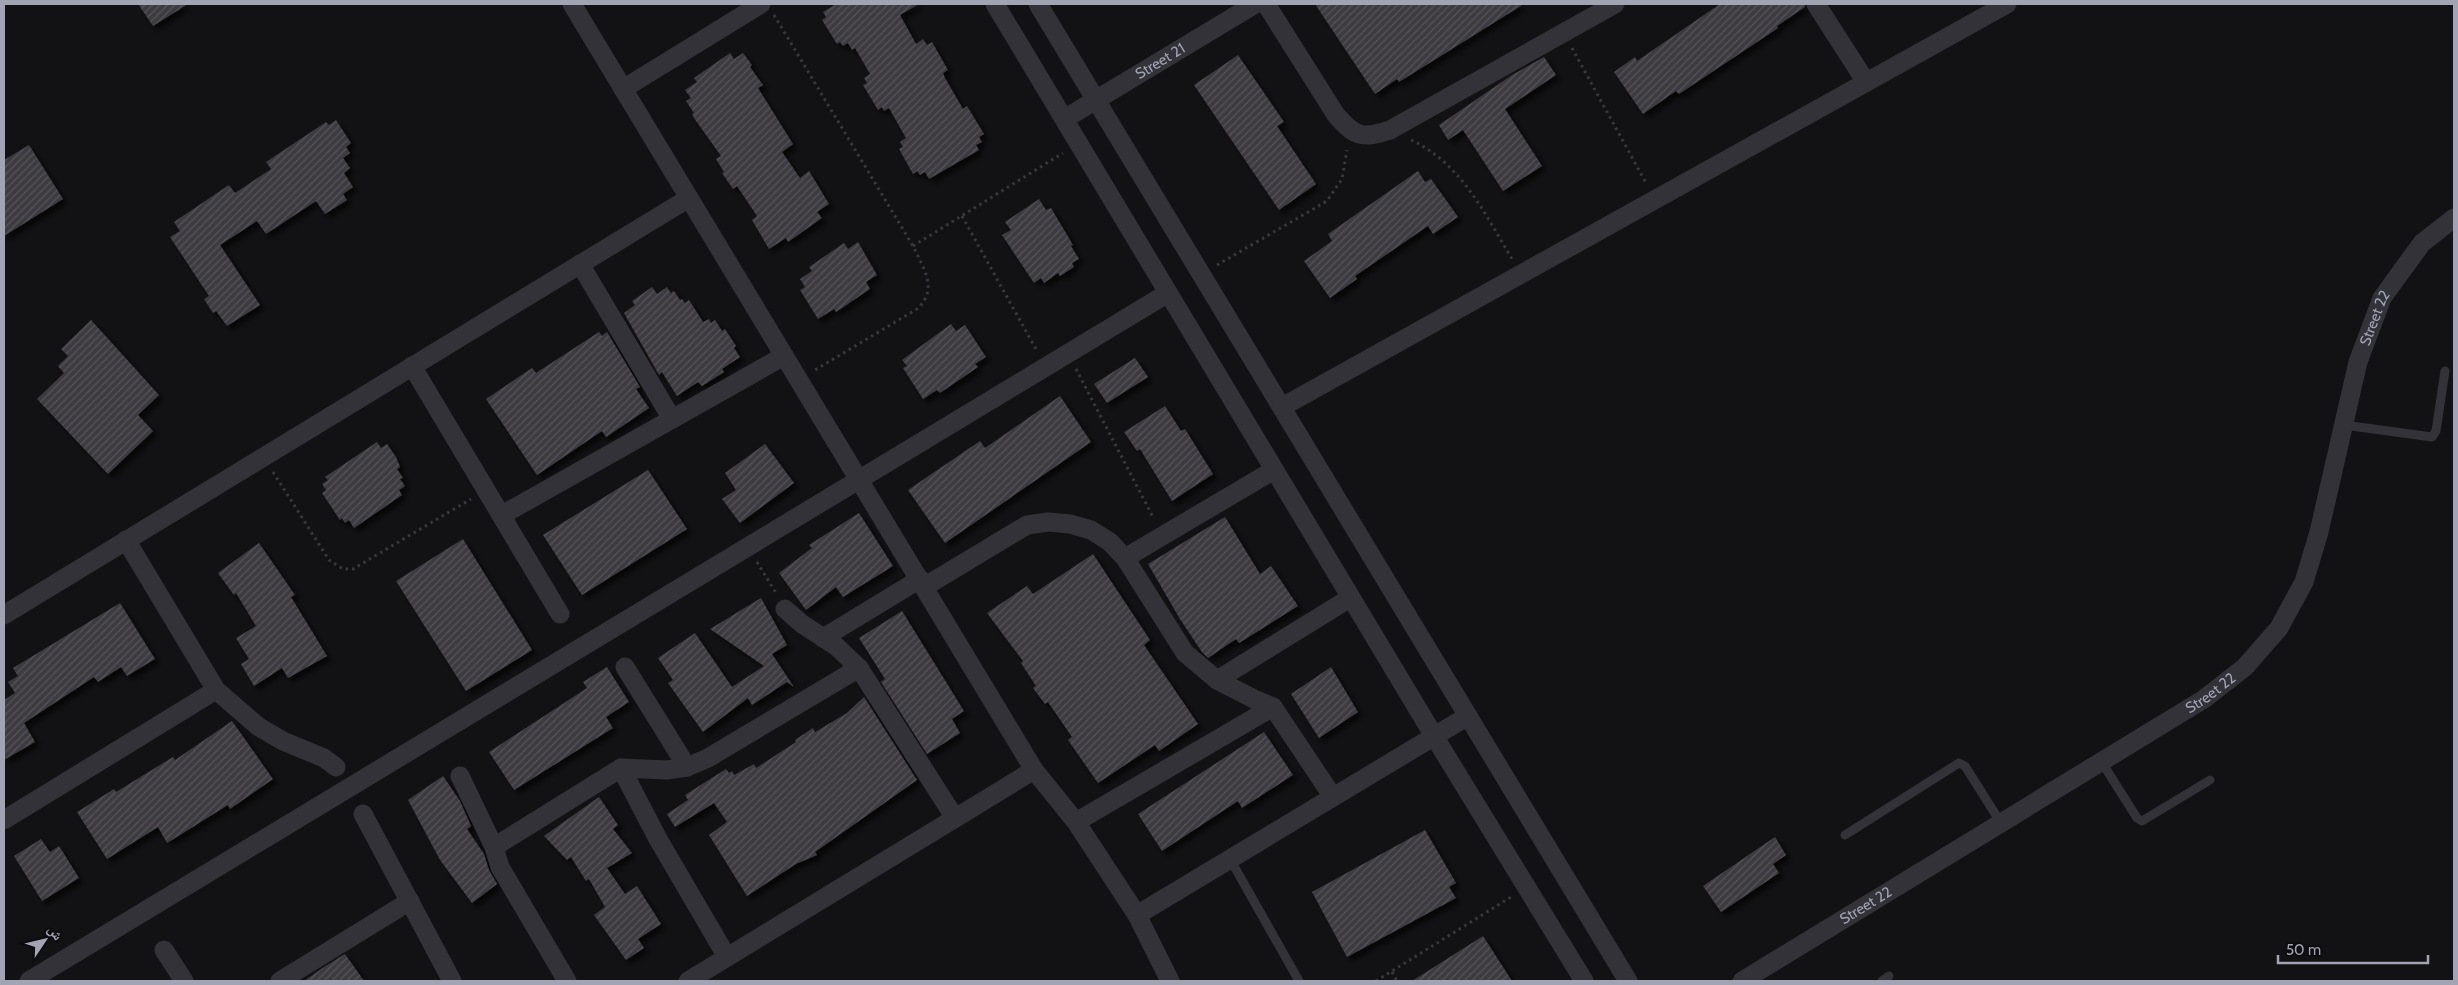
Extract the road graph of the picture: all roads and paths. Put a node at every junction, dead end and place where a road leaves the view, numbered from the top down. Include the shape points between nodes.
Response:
1 (572, 4) edge
2 (995, 4) edge
3 (1038, 4) edge
4 (1255, 4) edge
5 (1266, 4) edge
6 (1615, 4) edge
7 (1816, 4) edge
8 (2007, 4) edge
9 (767, 8) edge
10 (1563, 32) junction
11 (1866, 82) junction
12 (623, 89) junction
13 (1096, 100) junction
14 (1066, 118) junction
15 (1390, 130) junction
16 (1350, 131) junction
17 (1080, 143) junction
18 (689, 198) junction
19 (1655, 200) junction
20 (962, 216) junction
21 (2454, 218) edge
22 (913, 246) junction
23 (580, 264) junction
24 (1202, 274) junction
25 (1521, 274) junction
26 (1168, 293) junction
27 (1068, 353) junction
28 (784, 356) junction
29 (412, 366) junction
30 (1045, 367) junction
31 (2445, 371) dead end
32 (799, 380) junction
33 (1282, 407) junction
34 (672, 419) junction
35 (2344, 425) junction
36 (263, 457) junction
37 (1274, 470) junction
38 (860, 479) junction
39 (487, 489) junction
40 (502, 515) junction
41 (1163, 536) junction
42 (126, 540) junction
43 (748, 547) junction
44 (1125, 558) junction
45 (922, 583) junction
46 (1350, 598) junction
47 (785, 609) joint
48 (560, 614) dead end
49 (4, 615) edge
50 (823, 638) junction
51 (626, 667) dead end
52 (859, 668) junction
53 (1218, 680) junction
54 (216, 690) junction
55 (1273, 707) junction
56 (1468, 716) junction
57 (1434, 736) junction
58 (2101, 761) junction
59 (336, 767) dead end
60 (687, 767) junction
61 (621, 768) junction
62 (1034, 770) junction
63 (460, 776) dead end
64 (2210, 780) dead end
65 (1332, 797) junction
66 (363, 814) dead end
67 (955, 818) junction
68 (4, 820) edge
69 (1076, 822) junction
70 (2001, 822) junction
71 (1845, 835) dead end
72 (494, 847) junction
73 (1230, 859) junction
74 (1526, 887) junction
75 (410, 902) junction
76 (1137, 915) junction
77 (164, 950) dead end
78 (727, 957) junction
79 (1392, 972) junction
80 (1762, 976) edge
81 (29, 981) edge
82 (184, 981) edge
83 (280, 981) edge
84 (452, 981) edge
85 (567, 981) edge
86 (688, 981) edge
87 (1170, 981) edge
88 (1298, 981) edge
89 (1376, 981) edge
90 (1398, 981) edge
91 (1584, 981) edge
92 (1628, 981) edge
93 (1742, 981) edge

1 - 12 street
2 - 14 street
3 - 13 street
4 - 13 street, Street 21
5 - 16 street via 1336,115
6 - 10 street
7 - 11 street
8 - 11 street
9 - 12 street
9 - 22 path
10 - 15 street
10 - 19 path
11 - 19 street
12 - 18 street
13 - 14 street, Street 21
13 - 24 street
14 - 17 street
15 - 16 street via 1370,136
15 - 25 path via 1422,145 1451,167 1474,195
16 - 24 path via 1342,179 1326,201
17 - 20 path
17 - 26 street
18 - 23 street
18 - 28 street
19 - 25 street
20 - 22 path
20 - 30 path
21 - 35 street, Street 22 via 2422,243 2382,298 2358,362
22 - 32 path via 929,284 924,302
23 - 29 street
23 - 34 street
24 - 33 street
25 - 33 street
26 - 27 street
26 - 37 street
27 - 30 street
27 - 41 path
28 - 32 street
28 - 34 street
29 - 36 street
29 - 39 street
30 - 38 street
31 - 35 lane via 2436,431 2432,437
32 - 38 street
33 - 56 street
34 - 40 street
35 - 58 street, Street 22 via 2304,582 2279,628 2245,667 2204,698
36 - 39 path via 328,560 343,569 353,569
36 - 42 street
37 - 41 street
37 - 46 street
38 - 43 street
38 - 45 street
39 - 40 street
40 - 48 street
41 - 44 street
42 - 49 street
42 - 54 street
43 - 47 path
43 - 81 street
44 - 45 street via 1110,542 1091,530 1048,522 1027,525
44 - 53 street via 1185,653
45 - 50 street
45 - 62 street
46 - 53 street
46 - 57 street
47 - 50 street
50 - 52 street
51 - 60 street
52 - 60 street via 708,758
52 - 67 street
53 - 55 street
54 - 59 street via 259,727
54 - 68 street
55 - 65 street
55 - 69 street
56 - 57 street
56 - 92 street
57 - 65 street
57 - 74 street
58 - 64 lane via 2139,821
58 - 70 street, Street 22
60 - 61 street via 667,770
61 - 72 street
61 - 78 street
62 - 67 street
62 - 69 street
63 - 72 street
65 - 73 street
66 - 75 street
67 - 78 street
69 - 76 street
70 - 71 lane via 1965,766 1959,763
70 - 80 street, Street 22
72 - 85 street via 500,867
73 - 76 street
73 - 88 lane
74 - 79 path
74 - 91 street
75 - 83 street
75 - 84 street
76 - 87 street
77 - 82 street
78 - 86 street
79 - 89 path
79 - 90 path
80 - 93 street, Street 22

